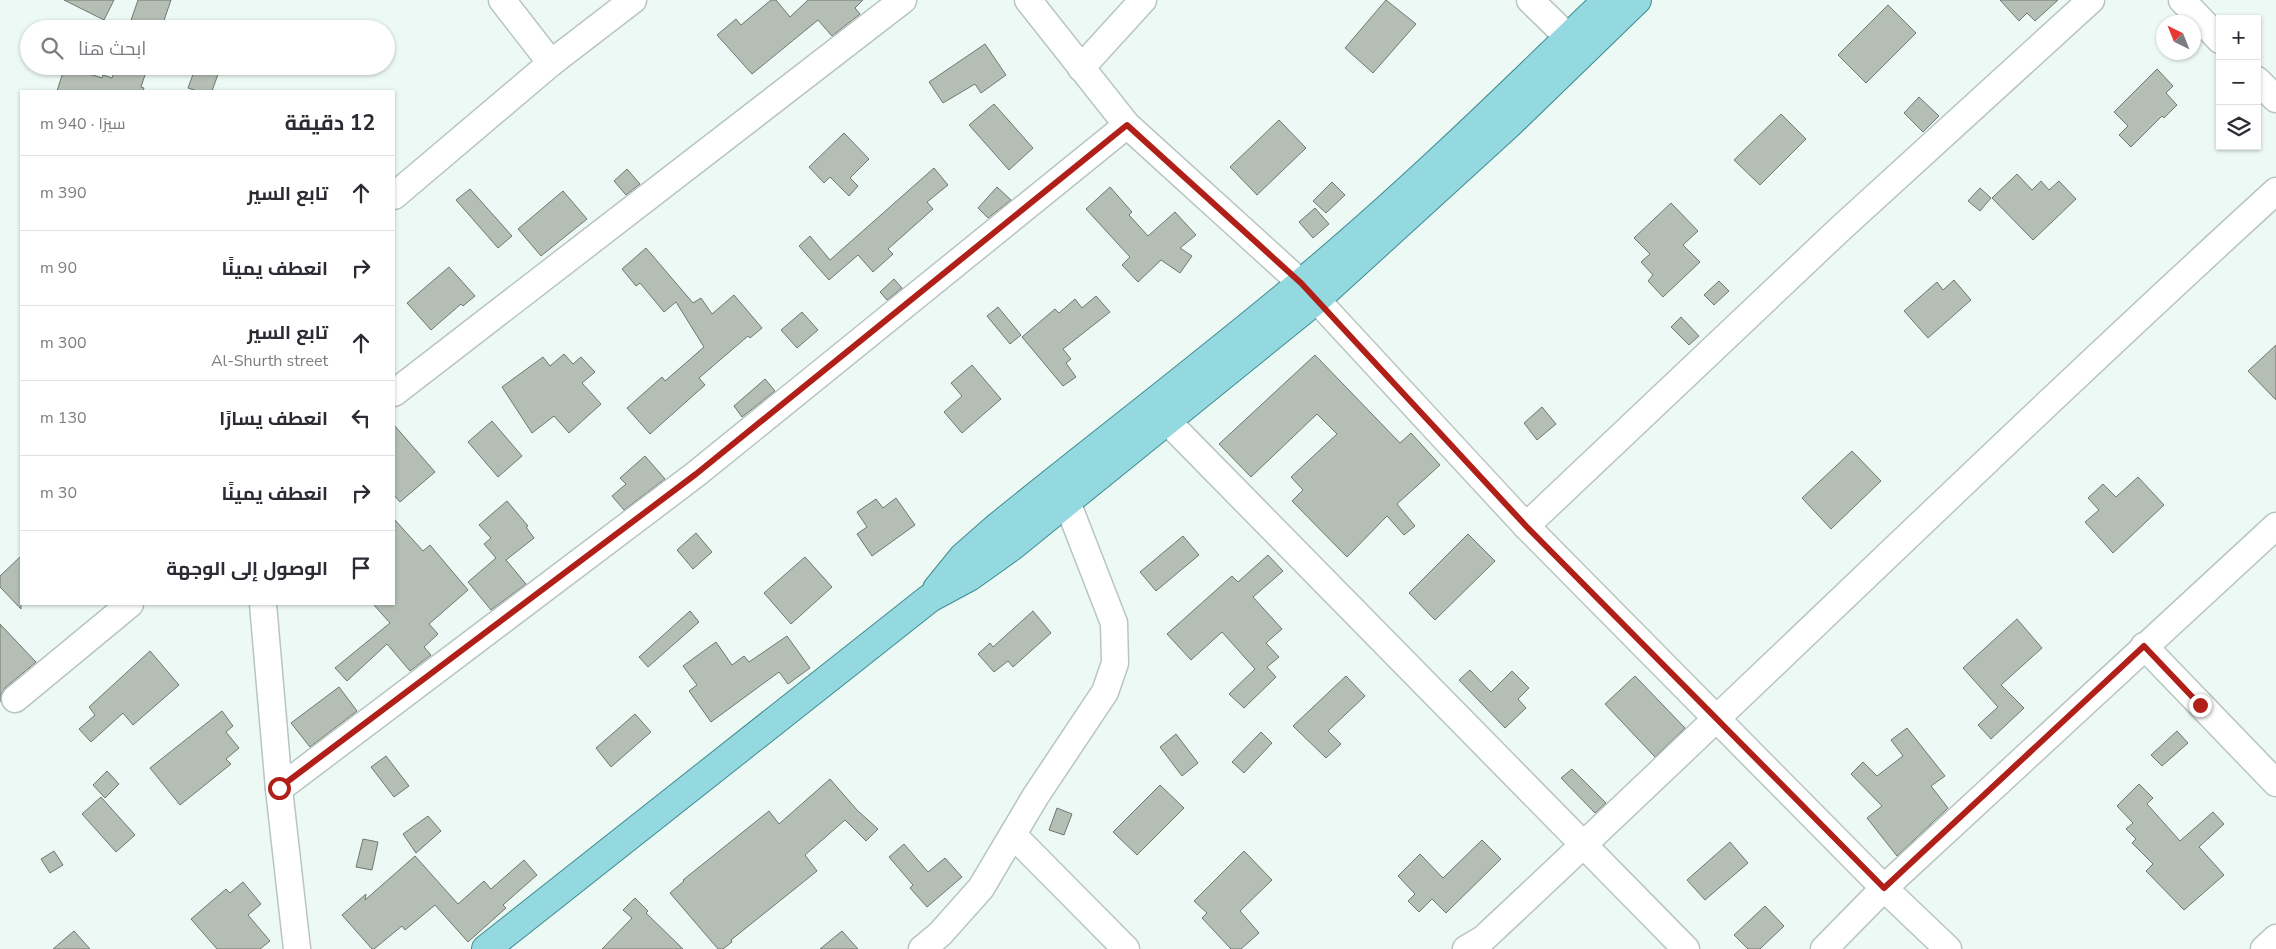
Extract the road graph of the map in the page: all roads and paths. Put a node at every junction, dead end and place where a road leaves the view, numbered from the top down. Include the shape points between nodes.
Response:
1 (502, 0) edge
2 (633, 0) edge
3 (903, 0) edge
4 (1028, 0) edge
5 (1143, 0) edge
6 (1530, 0) edge
7 (1607, 0) edge
8 (1637, 0) edge
9 (2091, 0) edge
10 (2182, 0) edge
11 (2216, 36) edge
12 (1568, 37) junction
13 (551, 63) junction
14 (1081, 68) junction
15 (2261, 84) edge
16 (2276, 99) edge
17 (1127, 125) junction
18 (2276, 190) edge
19 (395, 195) edge
20 (1309, 292) junction
21 (395, 391) edge
22 (1168, 422) junction
23 (1067, 502) junction
24 (1526, 526) junction
25 (2276, 526) edge
26 (930, 598) junction
27 (129, 605) edge
28 (263, 605) edge
29 (2144, 646) junction
30 (15, 699) dead end
31 (1717, 719) junction
32 (2276, 783) edge
33 (279, 788) junction
34 (1013, 835) junction
35 (1585, 844) junction
36 (1884, 888) junction
37 (2276, 938) edge
38 (297, 949) edge
39 (486, 949) edge
40 (922, 949) edge
41 (1126, 949) edge
42 (1466, 949) edge
43 (1686, 949) edge
44 (1824, 949) edge
45 (1948, 949) edge
46 (2264, 949) edge

1 - 13 street
2 - 13 street
3 - 21 street
4 - 14 street
5 - 14 street
6 - 12 street
7 - 12 main road
8 - 20 main road via 1508,126
9 - 24 street via 1840,229
10 - 11 street
12 - 20 main road via 1427,172
13 - 19 street
14 - 17 street
15 - 16 street
17 - 20 street
17 - 33 street via 696,474
18 - 31 street via 2123,330
20 - 22 main road
20 - 24 street
20 - 26 main road via 996,528 963,556
22 - 23 main road
22 - 35 street
23 - 26 main road via 991,562
23 - 34 street via 1114,623 1115,663 1105,692 1035,796
24 - 31 street
25 - 29 street
26 - 39 main road
27 - 30 street
28 - 33 street
29 - 32 street
29 - 36 street
31 - 35 street
31 - 36 street
33 - 38 street
34 - 40 street via 981,888 940,934
34 - 41 street
35 - 42 street via 1483,939
35 - 43 street
36 - 44 street
36 - 45 street
37 - 46 street

